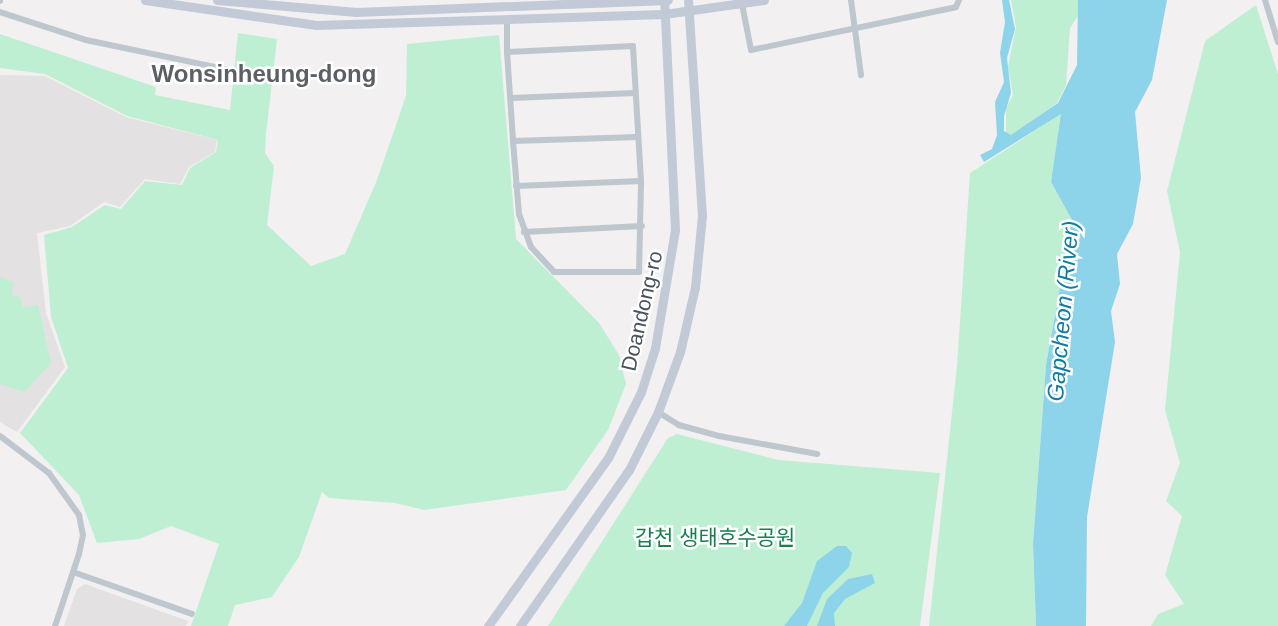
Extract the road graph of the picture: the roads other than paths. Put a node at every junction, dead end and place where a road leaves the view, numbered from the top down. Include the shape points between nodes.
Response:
1 (145, 0) edge
2 (217, 0) edge
3 (664, 0) edge
4 (669, 0) edge
5 (688, 0) edge
6 (764, 0) edge
7 (851, 0) edge
8 (959, 0) edge
9 (1265, 0) edge
10 (741, 4) junction
11 (293, 5) edge
12 (0, 12) edge
13 (689, 12) junction
14 (664, 14) junction
15 (507, 21) junction
16 (290, 24) junction
17 (857, 29) junction
18 (1278, 42) edge
19 (508, 52) junction
20 (229, 70) dead end
21 (861, 75) dead end
22 (635, 93) junction
23 (511, 98) junction
24 (638, 136) junction
25 (513, 141) junction
26 (641, 181) junction
27 (516, 186) junction
28 (642, 226) junction
29 (524, 232) junction
30 (658, 412) junction
31 (0, 436) edge
32 (817, 454) dead end
33 (73, 572) junction
34 (192, 614) dead end
35 (55, 626) edge
36 (488, 626) edge
37 (520, 626) edge

1 - 16 main road
2 - 11 main road
3 - 4 main road
3 - 11 main road via 356,12
3 - 14 main road, Doandong-ro
5 - 13 main road, Doandong-ro
6 - 10 main road
7 - 17 street
8 - 17 street via 956,7
9 - 18 street
10 - 13 main road
10 - 17 street via 751,50
11 - 16 street
12 - 20 street via 86,40
13 - 14 main road
13 - 30 main road, Doandong-ro via 702,216 695,287 670,384
14 - 15 main road
14 - 36 main road, Doandong-ro via 676,230 655,348 641,392 608,458
15 - 16 main road
15 - 19 street
17 - 21 street
19 - 22 street via 632,46
19 - 23 street
22 - 23 street
22 - 24 street
23 - 25 street
24 - 25 street
24 - 26 street
25 - 27 street
26 - 27 street
26 - 28 street
27 - 29 street
28 - 29 street
28 - 29 street via 639,272 554,272
30 - 32 street via 679,425 719,436
30 - 37 main road, Doandong-ro via 629,470
31 - 33 street via 49,473 79,515 83,535
33 - 34 street
33 - 35 street

